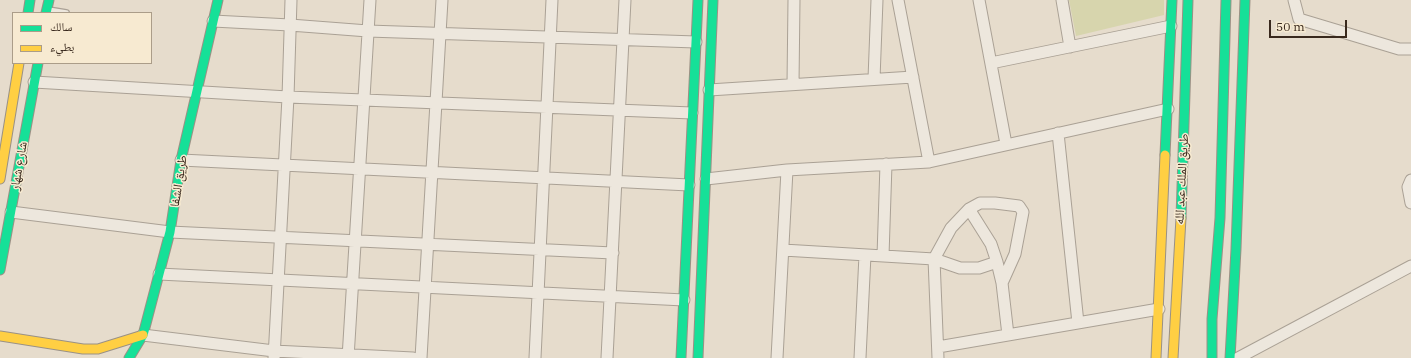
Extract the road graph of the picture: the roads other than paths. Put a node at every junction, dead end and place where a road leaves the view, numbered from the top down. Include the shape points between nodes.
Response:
1 (30, 0) edge
2 (49, 0) edge
3 (218, 0) edge
4 (291, 0) edge
5 (370, 0) edge
6 (442, 0) edge
7 (552, 0) edge
8 (625, 0) edge
9 (698, 0) edge
10 (713, 0) edge
11 (794, 0) edge
12 (877, 0) edge
13 (898, 0) edge
14 (980, 0) edge
15 (1062, 0) edge
16 (1172, 0) edge
17 (1188, 0) edge
18 (1226, 0) edge
19 (1232, 0) edge
20 (1245, 0) edge
21 (1294, 0) edge
22 (47, 11) edge
23 (28, 12) edge
24 (1226, 13) junction
25 (213, 21) junction
26 (290, 25) junction
27 (1171, 26) junction
28 (368, 31) junction
29 (440, 33) junction
30 (550, 37) junction
31 (623, 39) junction
32 (696, 42) junction
33 (1070, 47) junction
34 (1411, 49) edge
35 (991, 63) junction
36 (19, 64) edge
37 (38, 64) edge
38 (913, 77) junction
39 (874, 79) junction
40 (34, 82) junction
41 (793, 84) junction
42 (710, 90) junction
43 (197, 91) junction
44 (288, 97) junction
45 (364, 100) junction
46 (436, 102) junction
47 (547, 107) junction
48 (1168, 109) junction
49 (620, 110) junction
50 (692, 113) junction
51 (1167, 126) junction
52 (1058, 133) junction
53 (1006, 144) junction
54 (2, 152) edge
55 (181, 160) junction
56 (1184, 161) junction
57 (929, 162) junction
58 (886, 164) junction
59 (284, 165) junction
60 (359, 169) junction
61 (787, 170) junction
62 (432, 172) junction
63 (544, 178) junction
64 (0, 179) edge
65 (706, 179) junction
66 (1411, 180) edge
67 (616, 182) junction
68 (689, 185) junction
69 (1411, 203) edge
70 (969, 209) junction
71 (11, 212) junction
72 (170, 232) junction
73 (281, 237) junction
74 (355, 241) junction
75 (428, 244) junction
76 (540, 250) junction
77 (783, 250) junction
78 (613, 253) junction
79 (865, 255) junction
80 (883, 256) junction
81 (934, 259) junction
82 (997, 262) junction
83 (1411, 266) edge
84 (0, 270) edge
85 (159, 274) junction
86 (278, 280) junction
87 (1002, 283) junction
88 (352, 284) junction
89 (425, 287) junction
90 (538, 293) junction
91 (610, 296) junction
92 (684, 300) junction
93 (1159, 310) junction
94 (1078, 323) junction
95 (1008, 335) junction
96 (0, 336) edge
97 (143, 336) junction
98 (938, 353) edge
99 (274, 355) edge
100 (348, 356) edge
101 (129, 358) edge
102 (413, 358) edge
103 (422, 358) edge
104 (535, 358) edge
105 (607, 358) edge
106 (681, 358) edge
107 (698, 358) edge
108 (777, 358) edge
109 (860, 358) edge
110 (1156, 358) edge
111 (1173, 358) edge
112 (1212, 358) edge
113 (1230, 358) edge
114 (1238, 358) edge

1 - 23 street
2 - 22 street
3 - 25 street, طريق الشفا
4 - 26 street
5 - 28 street
6 - 29 street
7 - 30 street
8 - 31 street
9 - 32 street
10 - 42 street
11 - 41 street
12 - 39 street
13 - 38 street
14 - 35 street
15 - 33 street
16 - 27 street
17 - 56 street, طريق الملك عبد الله
18 - 24 street
19 - 24 street
20 - 113 street
21 - 34 street via 1299,18 1399,48
24 - 112 street via 1220,218 1212,319
25 - 26 street
25 - 43 street, طريق الشفا
26 - 28 street
26 - 44 street
27 - 33 street
27 - 48 street
28 - 29 street
28 - 45 street
29 - 30 street
29 - 46 street
30 - 31 street
30 - 47 street
31 - 32 street
31 - 49 street
32 - 50 street
33 - 35 street
35 - 53 street
36 - 54 street, شارع شهار
37 - 40 street, شارع شهار
38 - 39 street
38 - 57 street
39 - 41 street
40 - 43 street
40 - 71 street, شارع شهار
41 - 42 street
42 - 65 street
43 - 44 street
43 - 55 street, طريق الشفا
44 - 45 street
44 - 59 street
45 - 46 street
45 - 60 street
46 - 47 street
46 - 62 street
47 - 49 street
47 - 63 street
48 - 51 street
48 - 52 street
49 - 50 street
49 - 67 street
50 - 68 street
51 - 56 street
51 - 93 street
52 - 53 street
52 - 94 street
53 - 57 street
54 - 64 street, شارع شهار
55 - 59 street
55 - 72 street, طريق الشفا
56 - 111 street, طريق الملك عبد الله
57 - 58 street
58 - 61 street
58 - 80 street
59 - 60 street
59 - 73 street
60 - 62 street
60 - 74 street
61 - 65 street
61 - 77 street
62 - 63 street
62 - 75 street
63 - 67 street
63 - 76 street
65 - 107 street
66 - 69 street via 1408,187
67 - 68 street
67 - 78 street
68 - 92 street
70 - 81 street via 951,228
70 - 82 street via 991,244
70 - 87 street via 980,203 995,202 1022,208 1015,254
71 - 72 street
71 - 84 street, شارع شهار
72 - 73 street
72 - 85 street, طريق الشفا
73 - 74 street
73 - 86 street
74 - 75 street
74 - 88 street
75 - 76 street
75 - 89 street
76 - 78 street
76 - 90 street
77 - 79 street
77 - 108 street
78 - 91 street
79 - 80 street
79 - 109 street
80 - 81 street
81 - 82 street via 960,268 979,268
81 - 98 street
82 - 87 street
83 - 114 street
85 - 86 street
85 - 97 street, طريق الشفا
86 - 88 street
86 - 99 street
87 - 95 street
88 - 89 street
88 - 100 street
89 - 90 street
89 - 103 street
90 - 91 street
90 - 104 street
91 - 92 street
91 - 105 street
92 - 106 street
93 - 94 street
93 - 110 street
94 - 95 street
95 - 98 street
96 - 97 street via 83,349 98,349
97 - 99 street
97 - 101 street, طريق الشفا
99 - 100 street
100 - 102 street

